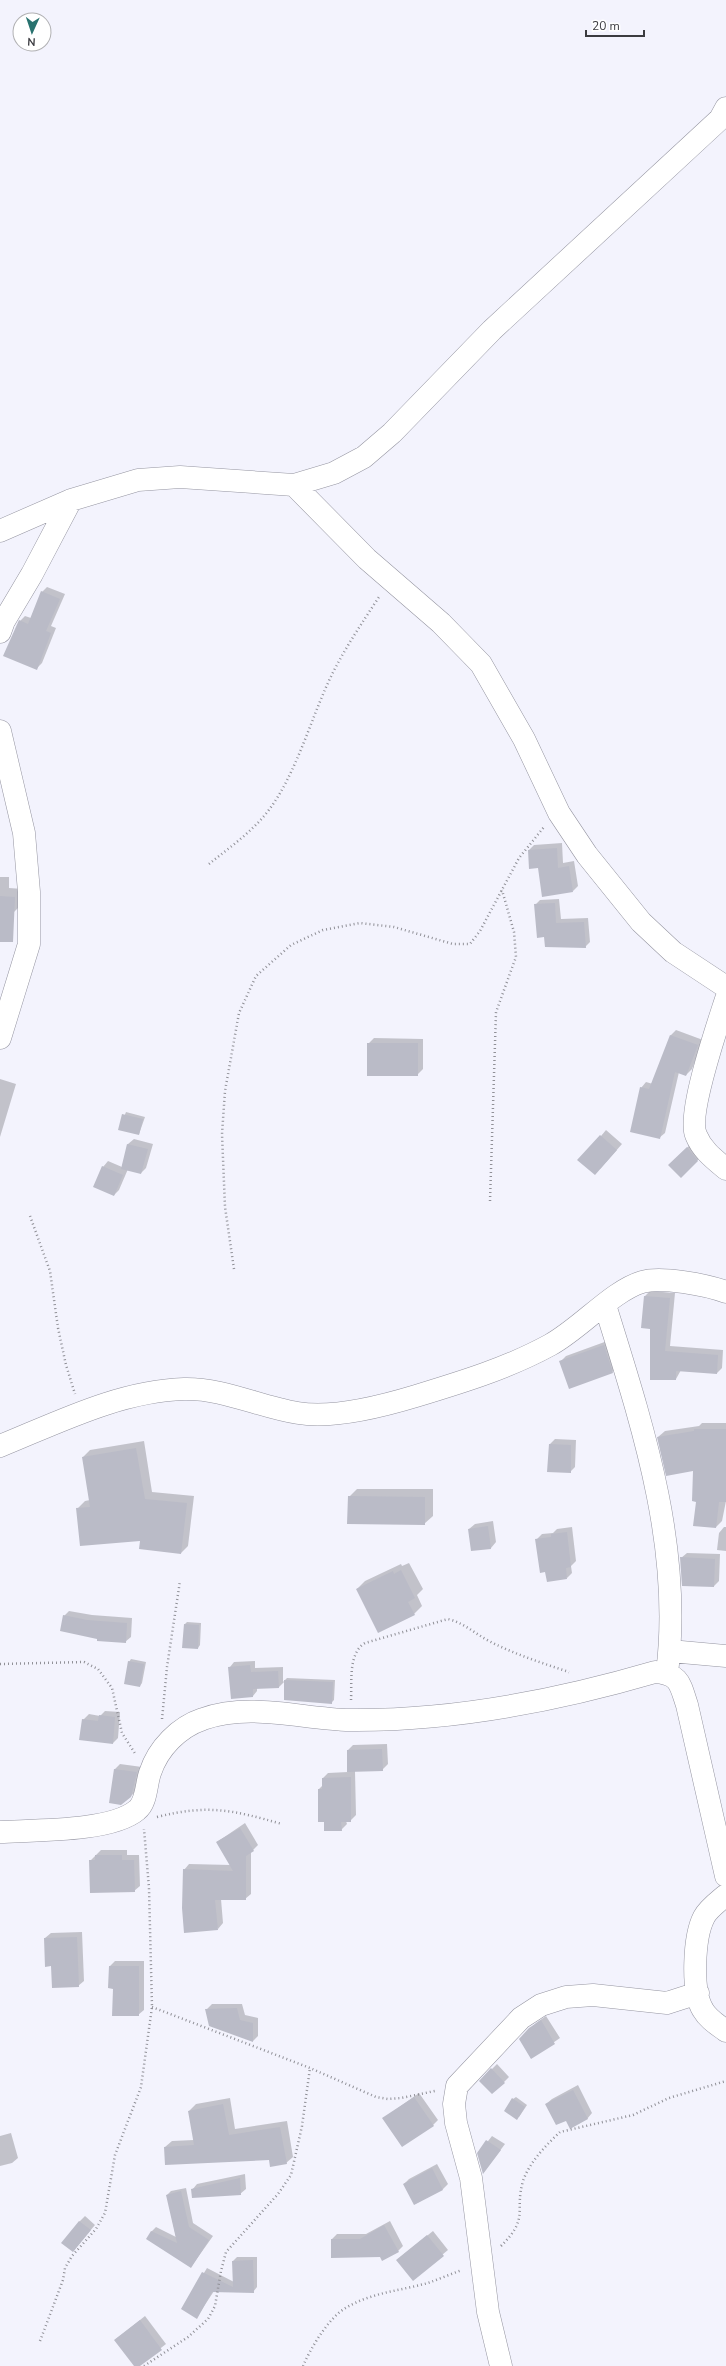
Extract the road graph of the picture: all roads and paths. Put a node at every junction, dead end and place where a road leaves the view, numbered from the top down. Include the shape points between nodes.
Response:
1 (726, 108) edge
2 (294, 485) junction
3 (70, 500) junction
4 (0, 531) edge
5 (391, 580) junction
6 (0, 632) edge
7 (0, 730) edge
8 (559, 813) junction
9 (208, 864) dead end
10 (502, 890) junction
11 (726, 987) edge
12 (726, 999) edge
13 (0, 1038) edge
14 (726, 1169) edge
15 (490, 1201) dead end
16 (30, 1216) dead end
17 (234, 1269) dead end
18 (726, 1292) edge
19 (605, 1305) junction
20 (81, 1414) junction
21 (0, 1446) edge
22 (180, 1581) dead end
23 (670, 1651) junction
24 (726, 1656) edge
25 (0, 1664) edge
26 (667, 1673) junction
27 (573, 1674) dead end
28 (349, 1720) junction
29 (162, 1722) dead end
30 (150, 1773) junction
31 (141, 1815) junction
32 (282, 1824) dead end
33 (0, 1832) edge
34 (726, 1876) edge
35 (726, 1895) edge
36 (698, 1993) junction
37 (152, 2007) junction
38 (726, 2031) edge
39 (310, 2068) junction
40 (726, 2081) edge
41 (457, 2086) junction
42 (482, 2263) junction
43 (40, 2341) dead end
44 (144, 2366) edge
45 (303, 2366) edge
46 (501, 2366) edge

1 - 2 street via 720,119 492,330 392,434 364,457 334,473
2 - 3 street via 180,477 138,480
2 - 5 street via 336,530
3 - 4 street
3 - 6 street via 32,574 4,620
5 - 8 street via 481,664 524,739
5 - 9 path via 346,647 287,779 271,808 245,836
7 - 13 street via 24,833 29,892 29,944
8 - 10 path via 519,858
8 - 11 street via 587,855 641,922 673,952
10 - 15 path via 514,932 516,957 496,1012
10 - 17 path via 470,944 453,944 394,927 360,923 323,930 291,945 256,976 239,1014 225,1091 222,1127 225,1207
12 - 14 street via 707,1062 695,1117 695,1134 703,1148
16 - 20 path via 50,1271 66,1365
18 - 19 street via 680,1282 645,1281 626,1287
19 - 20 street via 580,1326 550,1345 484,1374 407,1399 341,1413 300,1414 218,1391 186,1389 146,1392
19 - 23 street via 643,1434 661,1507 666,1545
20 - 21 street
22 - 29 path via 167,1666
23 - 24 street
23 - 26 street
25 - 30 path via 84,1662 98,1669 112,1688 127,1744
26 - 28 street via 655,1672 553,1699 458,1714
26 - 34 street via 678,1680 687,1705
27 - 28 path via 523,1656 489,1641 461,1622 448,1619 357,1648
28 - 30 street via 299,1714 242,1712 205,1718 182,1728 159,1754
30 - 31 street
31 - 32 path via 210,1809 242,1813
31 - 33 street via 88,1827
31 - 37 path via 149,1888
35 - 36 street via 705,1915 698,1932
36 - 38 street via 703,2010
36 - 41 street via 667,2003 593,1995 566,1997 541,2005 521,2018
37 - 39 path
37 - 43 path via 141,2087 115,2155 105,2213 96,2229 76,2250 65,2268
39 - 41 path via 376,2097 388,2099
39 - 44 path via 302,2126 291,2175 278,2194 226,2252 215,2306 208,2319 188,2337
40 - 42 path via 669,2098 633,2115 560,2132 527,2171 516,2229
41 - 42 street via 454,2104 456,2123 471,2178
42 - 45 path via 427,2283 394,2289 358,2302 341,2312 326,2328
42 - 46 street via 488,2312

